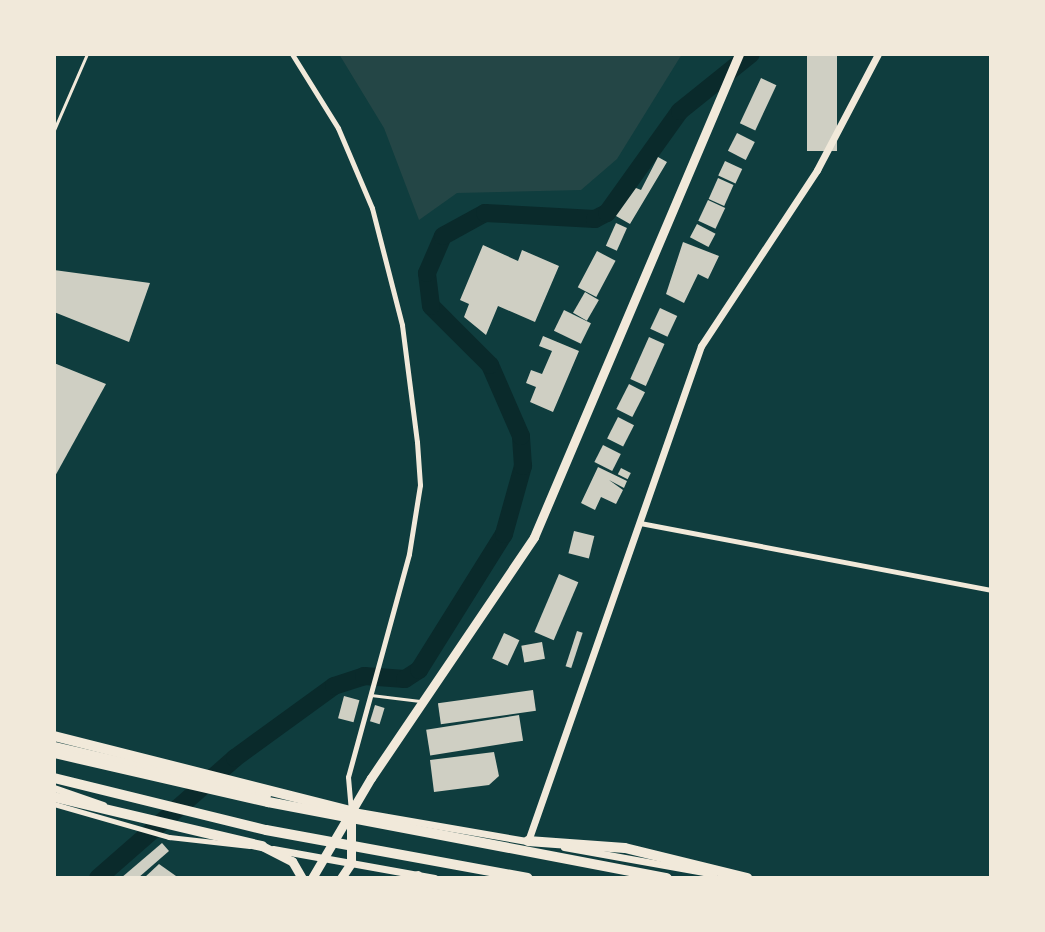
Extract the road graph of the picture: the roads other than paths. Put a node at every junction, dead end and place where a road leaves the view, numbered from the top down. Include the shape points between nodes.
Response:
1 (87, 54) edge
2 (292, 54) edge
3 (739, 54) edge
4 (878, 54) edge
5 (54, 130) edge
6 (640, 523) junction
7 (991, 590) edge
8 (371, 695) junction
9 (422, 701) junction
10 (54, 736) edge
11 (54, 745) edge
12 (54, 753) edge
13 (54, 778) edge
14 (228, 784) junction
15 (54, 788) edge
16 (54, 797) edge
17 (54, 804) edge
18 (351, 811) junction
19 (528, 841) junction
20 (262, 846) junction
21 (323, 859) junction
22 (351, 863) junction
23 (418, 875) junction
24 (302, 878) edge
25 (312, 878) edge
26 (341, 878) edge
27 (406, 878) edge
28 (434, 878) edge
29 (528, 878) edge
30 (667, 878) edge
31 (732, 878) edge
32 (747, 878) edge

1 - 5 lane
2 - 8 street via 338,128 372,208 402,325 420,485
3 - 9 main road via 540,525
4 - 6 street via 817,170 701,345
6 - 7 street
6 - 19 street
8 - 9 lane
8 - 18 street via 348,777
9 - 18 main road
10 - 14 highway
11 - 14 street
12 - 30 highway via 268,802
13 - 29 highway via 267,830
14 - 18 highway
15 - 20 street
16 - 20 highway
17 - 20 street via 169,837
18 - 19 street
18 - 21 main road
18 - 22 main road
19 - 31 street
19 - 32 highway via 625,848
20 - 21 street
20 - 24 main road via 292,861
21 - 22 street
21 - 25 main road
22 - 23 street
22 - 26 main road
23 - 27 main road
23 - 28 street

